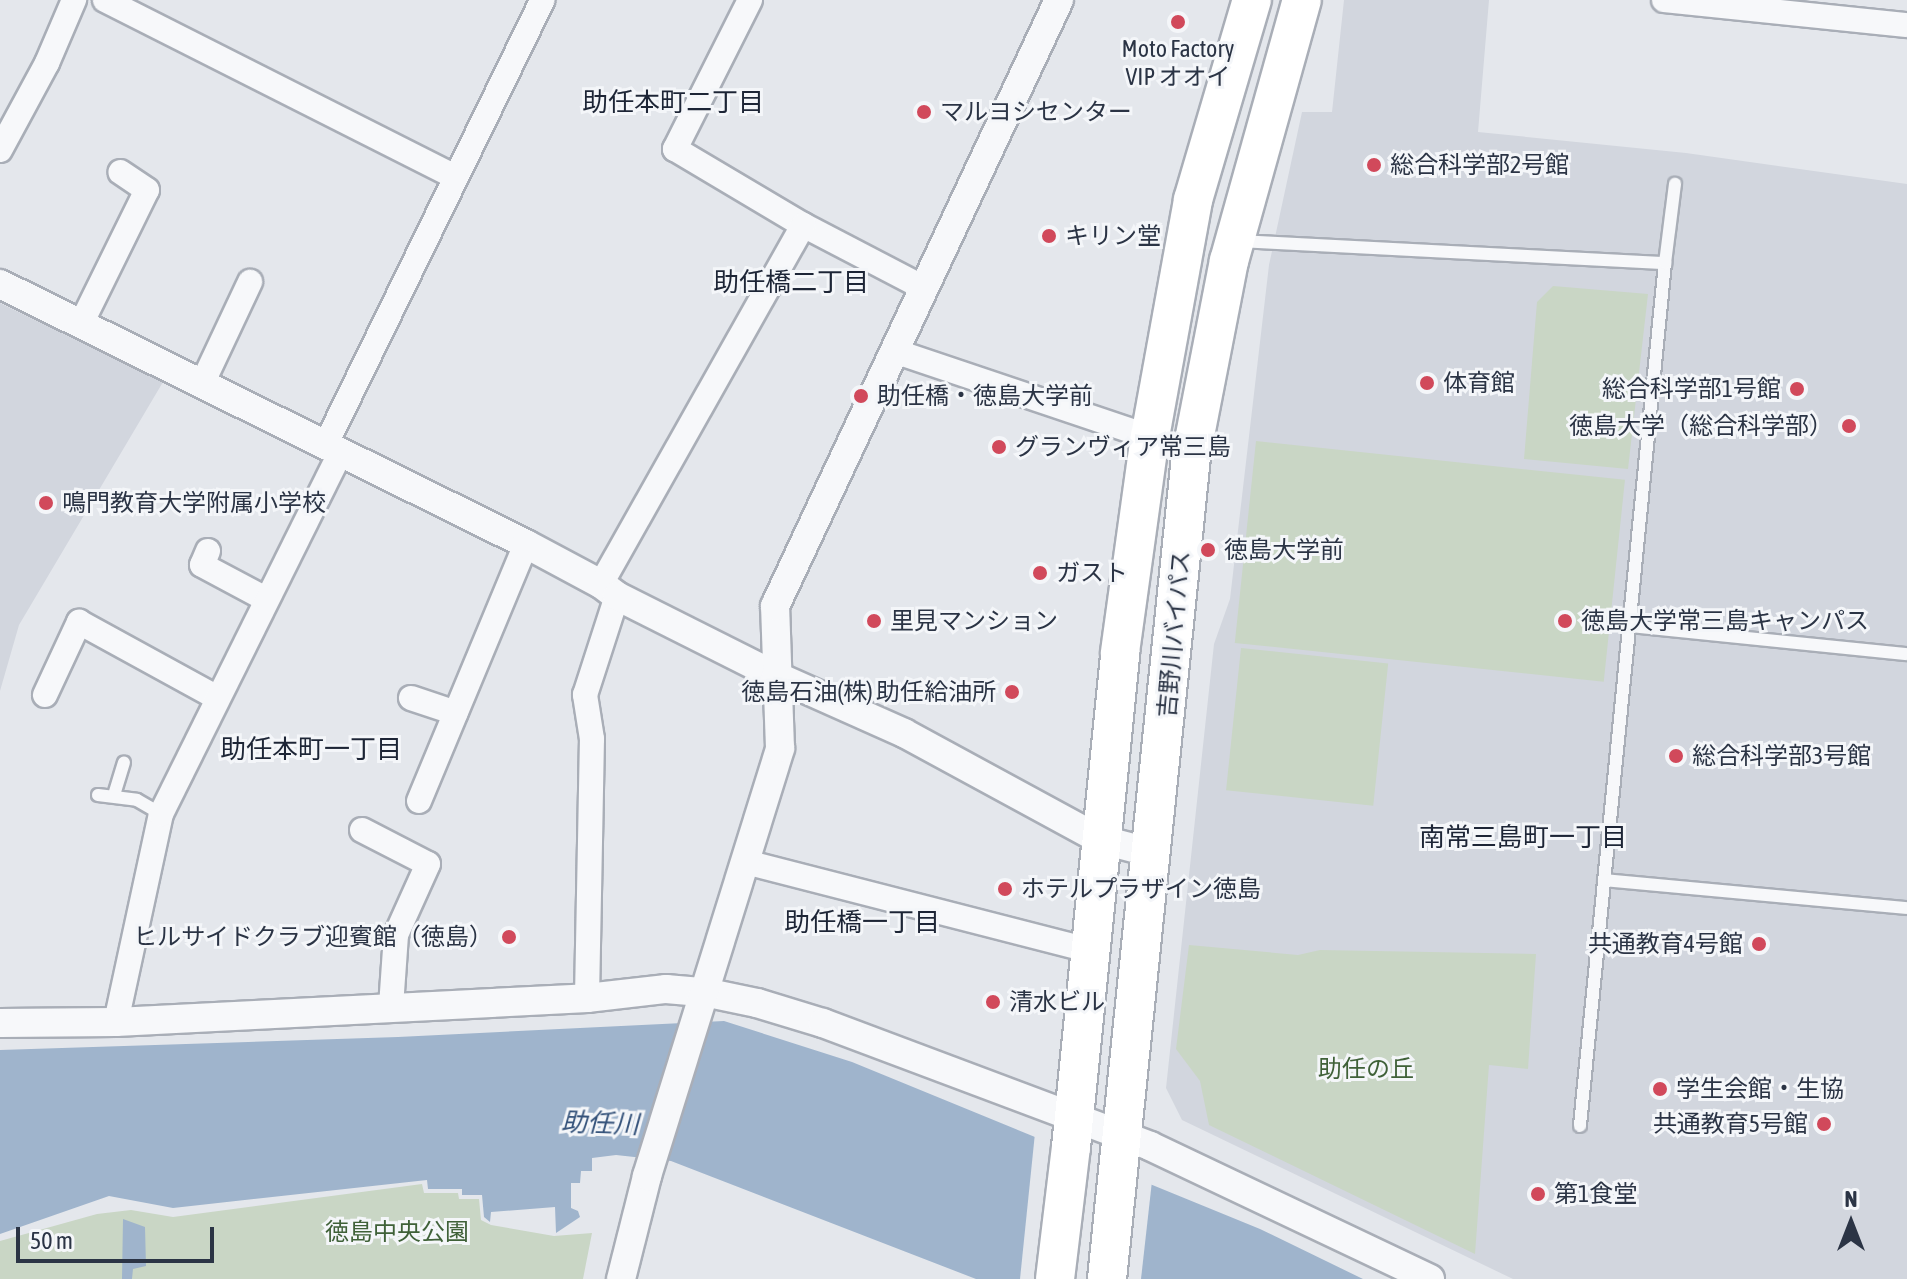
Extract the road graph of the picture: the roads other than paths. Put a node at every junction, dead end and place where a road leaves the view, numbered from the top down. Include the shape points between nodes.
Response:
1 (74, 0) edge
2 (105, 0) edge
3 (543, 0) edge
4 (750, 0) edge
5 (1059, 0) edge
6 (1252, 0) edge
7 (1302, 0) edge
8 (1664, 0) edge
9 (1907, 25) edge
10 (0, 150) edge
11 (120, 172) dead end
12 (456, 177) junction
13 (1675, 184) dead end
14 (803, 225) junction
15 (1234, 241) junction
16 (1665, 263) junction
17 (250, 282) dead end
18 (0, 284) edge
19 (924, 288) junction
20 (81, 324) junction
21 (894, 351) junction
22 (202, 384) junction
23 (1150, 437) junction
24 (332, 450) junction
25 (526, 544) junction
26 (208, 551) dead end
27 (609, 590) junction
28 (266, 599) junction
29 (1629, 626) junction
30 (1907, 654) edge
31 (776, 676) junction
32 (45, 695) dead end
33 (216, 697) junction
34 (411, 698) dead end
35 (456, 713) junction
36 (124, 762) dead end
37 (98, 795) dead end
38 (114, 795) junction
39 (419, 801) dead end
40 (161, 814) junction
41 (362, 830) dead end
42 (1099, 839) junction
43 (1152, 853) junction
44 (746, 862) junction
45 (1604, 880) junction
46 (1907, 908) edge
47 (1089, 950) junction
48 (587, 998) junction
49 (700, 1004) junction
50 (391, 1007) junction
51 (116, 1022) junction
52 (0, 1023) edge
53 (1580, 1126) dead end
54 (1073, 1133) junction
55 (1121, 1151) junction
56 (629, 1276) edge
57 (1055, 1279) edge
58 (1107, 1279) edge
59 (1430, 1279) edge

1 - 10 street
2 - 12 street
3 - 12 street
4 - 14 street via 675,149
5 - 19 street
6 - 23 highway, 吉野川バイパス via 1193,200
7 - 15 highway, 吉野川バイパス
8 - 9 street
11 - 20 street via 147,190
12 - 24 street
13 - 16 lane
14 - 19 street
14 - 27 street
15 - 16 lane
15 - 43 highway, 吉野川バイパス via 1191,456
16 - 29 lane
17 - 22 street
18 - 20 street
19 - 21 street
20 - 22 street
21 - 23 street
21 - 31 street via 775,606
22 - 24 street
23 - 42 highway, 吉野川バイパス
24 - 25 street
24 - 28 street
25 - 27 street
25 - 35 street
26 - 28 street via 202,565
27 - 31 street
27 - 48 street via 585,695 592,739
28 - 33 street
29 - 30 lane
29 - 45 lane
31 - 42 street via 904,733
31 - 44 street via 780,748
32 - 33 street via 79,622
33 - 40 street
34 - 35 street
35 - 39 street
36 - 38 lane
37 - 38 lane
38 - 40 lane
40 - 51 street
41 - 50 street via 428,864 396,935
42 - 43 street
42 - 47 highway, 吉野川バイパス
43 - 55 highway, 吉野川バイパス
44 - 47 street
44 - 49 street
45 - 46 lane
45 - 53 lane
47 - 54 highway, 吉野川バイパス
48 - 49 street via 666,989
48 - 50 street
49 - 54 street via 757,1003 823,1023
49 - 56 street via 647,1176
50 - 51 street
51 - 52 street
54 - 55 street
54 - 57 highway, 吉野川バイパス
55 - 58 highway, 吉野川バイパス
55 - 59 street

